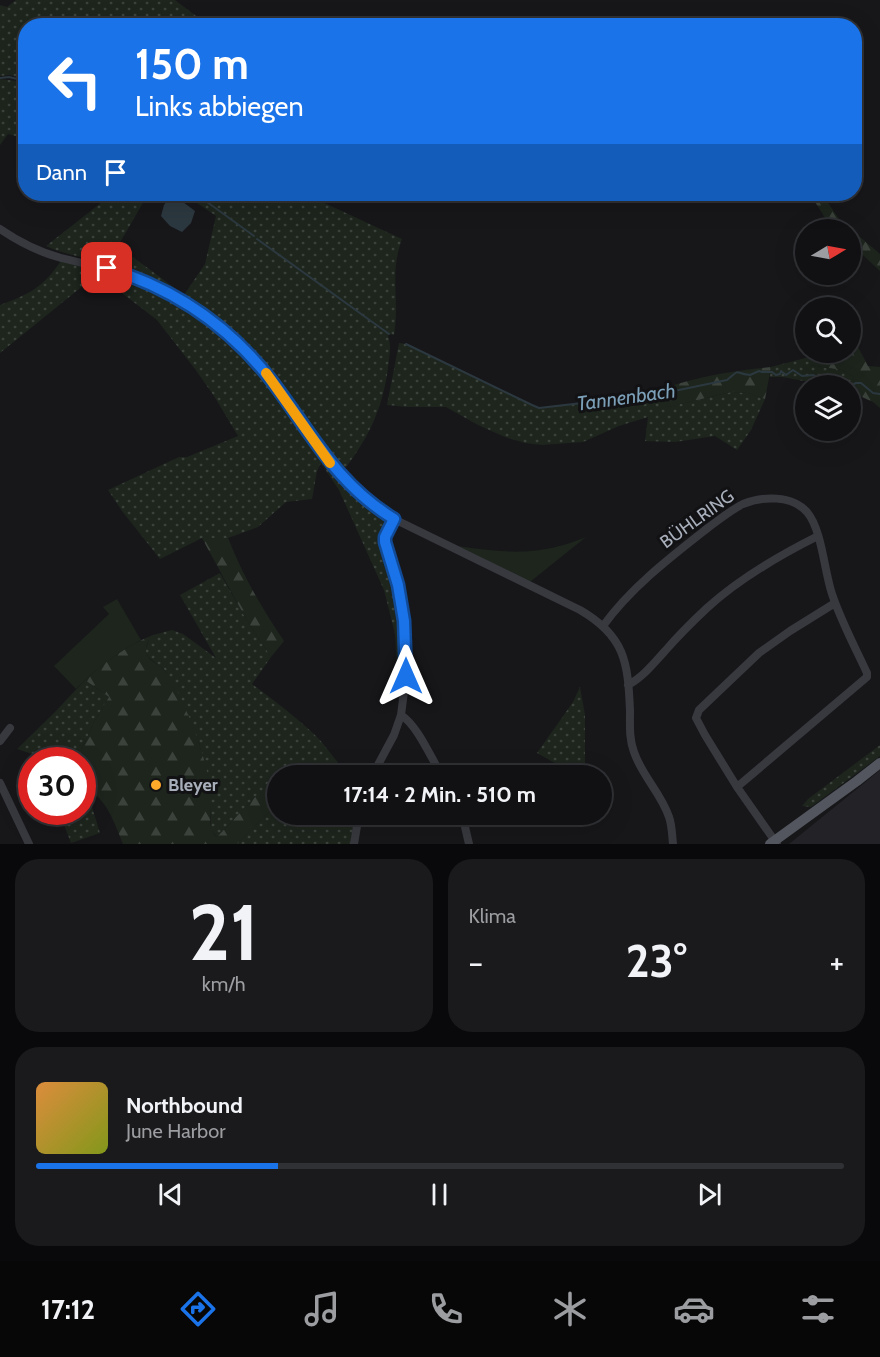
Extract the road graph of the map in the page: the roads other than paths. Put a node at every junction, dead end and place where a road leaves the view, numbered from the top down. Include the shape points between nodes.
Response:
1 (0, 229) edge
2 (394, 519) junction
3 (818, 536) junction
4 (835, 603) junction
5 (603, 626) junction
6 (628, 685) junction
7 (402, 715) junction
8 (10, 728) dead end
9 (0, 741) edge
10 (880, 763) edge
11 (378, 765) edge
12 (436, 765) edge
13 (0, 783) edge
14 (737, 787) junction
15 (357, 825) edge
16 (465, 825) edge
17 (774, 843) edge
18 (28, 844) edge
19 (354, 844) edge
20 (469, 844) edge
21 (673, 844) edge

1 - 2 street via 60,258 144,280 207,318 258,365 342,477
2 - 5 street via 551,596
2 - 7 street via 385,542 404,621 406,676
3 - 4 street, BÜHLRING
3 - 5 street, BÜHLRING via 807,512 796,503 772,498 743,504 659,568
3 - 6 street via 733,586
4 - 14 street, BÜHLRING via 867,677
4 - 14 street via 759,653 699,710 696,718 701,729
5 - 6 street via 622,653
6 - 21 street via 633,749 641,770 665,807
7 - 11 street
7 - 12 street
8 - 9 street
10 - 17 main road
13 - 18 street
14 - 17 street
15 - 19 street
16 - 20 street

